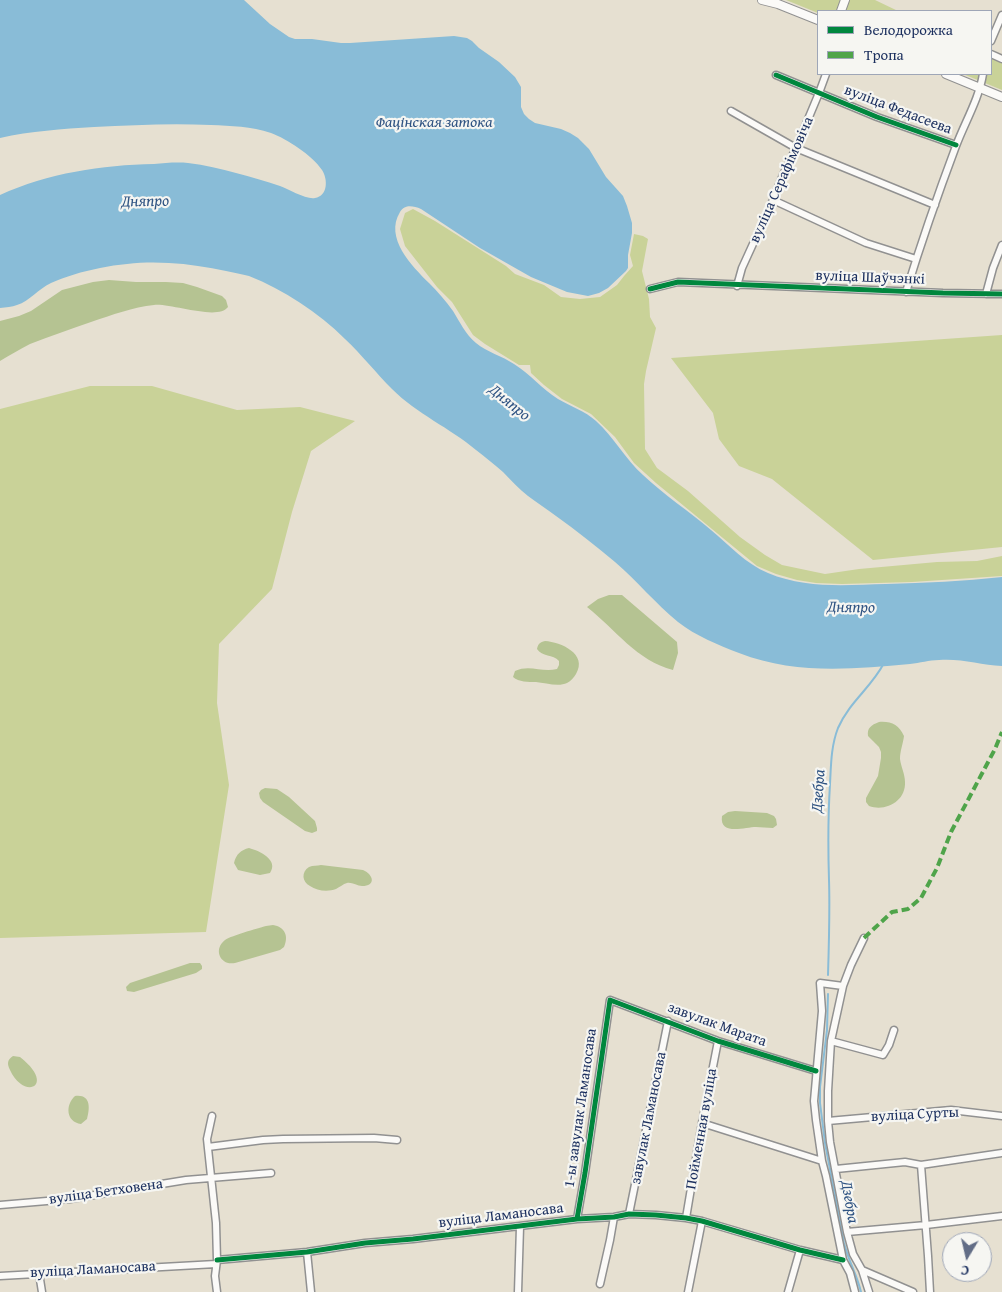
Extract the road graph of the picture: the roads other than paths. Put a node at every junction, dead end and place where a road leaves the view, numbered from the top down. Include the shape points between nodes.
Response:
1 (762, 0) edge
2 (775, 2) edge
3 (1002, 14) edge
4 (817, 20) edge
5 (992, 39) edge
6 (776, 75) dead end
7 (826, 75) edge
8 (948, 75) edge
9 (983, 75) edge
10 (980, 88) junction
11 (819, 93) junction
12 (1002, 97) edge
13 (731, 111) dead end
14 (956, 145) junction
15 (796, 148) junction
16 (773, 200) junction
17 (935, 204) junction
18 (1002, 245) edge
19 (916, 258) junction
20 (737, 286) junction
21 (650, 289) dead end
22 (906, 292) junction
23 (986, 294) junction
24 (1002, 294) edge
25 (864, 938) dead end
26 (843, 986) junction
27 (610, 1000) joint
28 (668, 1021) junction
29 (894, 1030) dead end
30 (718, 1041) junction
31 (832, 1041) junction
32 (816, 1070) junction
33 (212, 1116) dead end
34 (1002, 1116) edge
35 (828, 1121) junction
36 (702, 1123) junction
37 (397, 1140) dead end
38 (208, 1147) junction
39 (1002, 1153) edge
40 (822, 1162) junction
41 (921, 1165) junction
42 (836, 1169) junction
43 (271, 1173) dead end
44 (211, 1178) junction
45 (0, 1204) edge
46 (629, 1214) junction
47 (1002, 1216) edge
48 (614, 1217) junction
49 (686, 1218) junction
50 (577, 1220) junction
51 (702, 1221) junction
52 (926, 1225) junction
53 (520, 1226) junction
54 (847, 1232) junction
55 (800, 1250) junction
56 (307, 1252) junction
57 (843, 1260) junction
58 (216, 1262) junction
59 (862, 1270) junction
60 (39, 1273) junction
61 (0, 1276) edge
62 (600, 1284) dead end
63 (42, 1292) edge
64 (217, 1292) edge
65 (311, 1292) edge
66 (518, 1292) edge
67 (688, 1292) edge
68 (788, 1292) edge
69 (855, 1292) edge
70 (869, 1292) edge
71 (913, 1292) edge
72 (930, 1292) edge

1 - 2 main road
2 - 4 main road
3 - 5 street
6 - 11 street, вуліца Федасеева
7 - 11 street, вуліца Серафімовіча
8 - 10 main road
9 - 10 street
10 - 12 main road
10 - 14 street
11 - 14 street, вуліца Федасеева
11 - 15 street, вуліца Серафімовіча
13 - 15 street
14 - 17 street
15 - 16 street, вуліца Серафімовіча
15 - 17 street
16 - 19 street via 866,243
16 - 20 street, вуліца Серафімовіча
17 - 19 street
18 - 23 street
19 - 22 street
20 - 21 street, вуліца Шаўчэнкі via 678,282
20 - 22 street, вуліца Шаўчэнкі
22 - 23 street, вуліца Шаўчэнкі
23 - 24 street, вуліца Шаўчэнкі
25 - 26 street
26 - 31 street
26 - 32 street via 820,983 822,1010
27 - 28 street, завулак Марата
27 - 50 street, 1-ы завулак Ламаносава
28 - 30 street, завулак Марата
28 - 46 street, завулак Ламаносава
29 - 31 street via 890,1045 883,1054
30 - 32 street, завулак Марата
30 - 36 street, Пойменная вуліца
31 - 35 street
32 - 40 street via 814,1101
33 - 38 street
34 - 35 street, вуліца Сурты via 950,1110
35 - 42 street
36 - 40 street
36 - 49 street, Пойменная вуліца
37 - 38 street via 283,1138
38 - 44 street
39 - 41 street
40 - 57 street
41 - 42 street via 905,1162
41 - 52 street
42 - 54 street
43 - 44 street, вуліца Бетховена
44 - 45 street, вуліца Бетховена via 70,1199
44 - 58 street
46 - 48 street, вуліца Ламаносава
46 - 49 street, вуліца Ламаносава
47 - 52 street
48 - 50 street, вуліца Ламаносава
48 - 62 street
49 - 51 street, вуліца Ламаносава
50 - 53 street, вуліца Ламаносава
51 - 55 street, вуліца Ламаносава
51 - 67 street
52 - 54 street
52 - 72 street
53 - 56 street, вуліца Ламаносава
53 - 66 street
54 - 59 street
55 - 57 street, вуліца Ламаносава
55 - 68 street
56 - 58 street, вуліца Ламаносава
56 - 65 street
57 - 69 street
58 - 60 street, вуліца Ламаносава
58 - 64 street
59 - 70 street
59 - 71 street
60 - 61 street, вуліца Ламаносава
60 - 63 street

